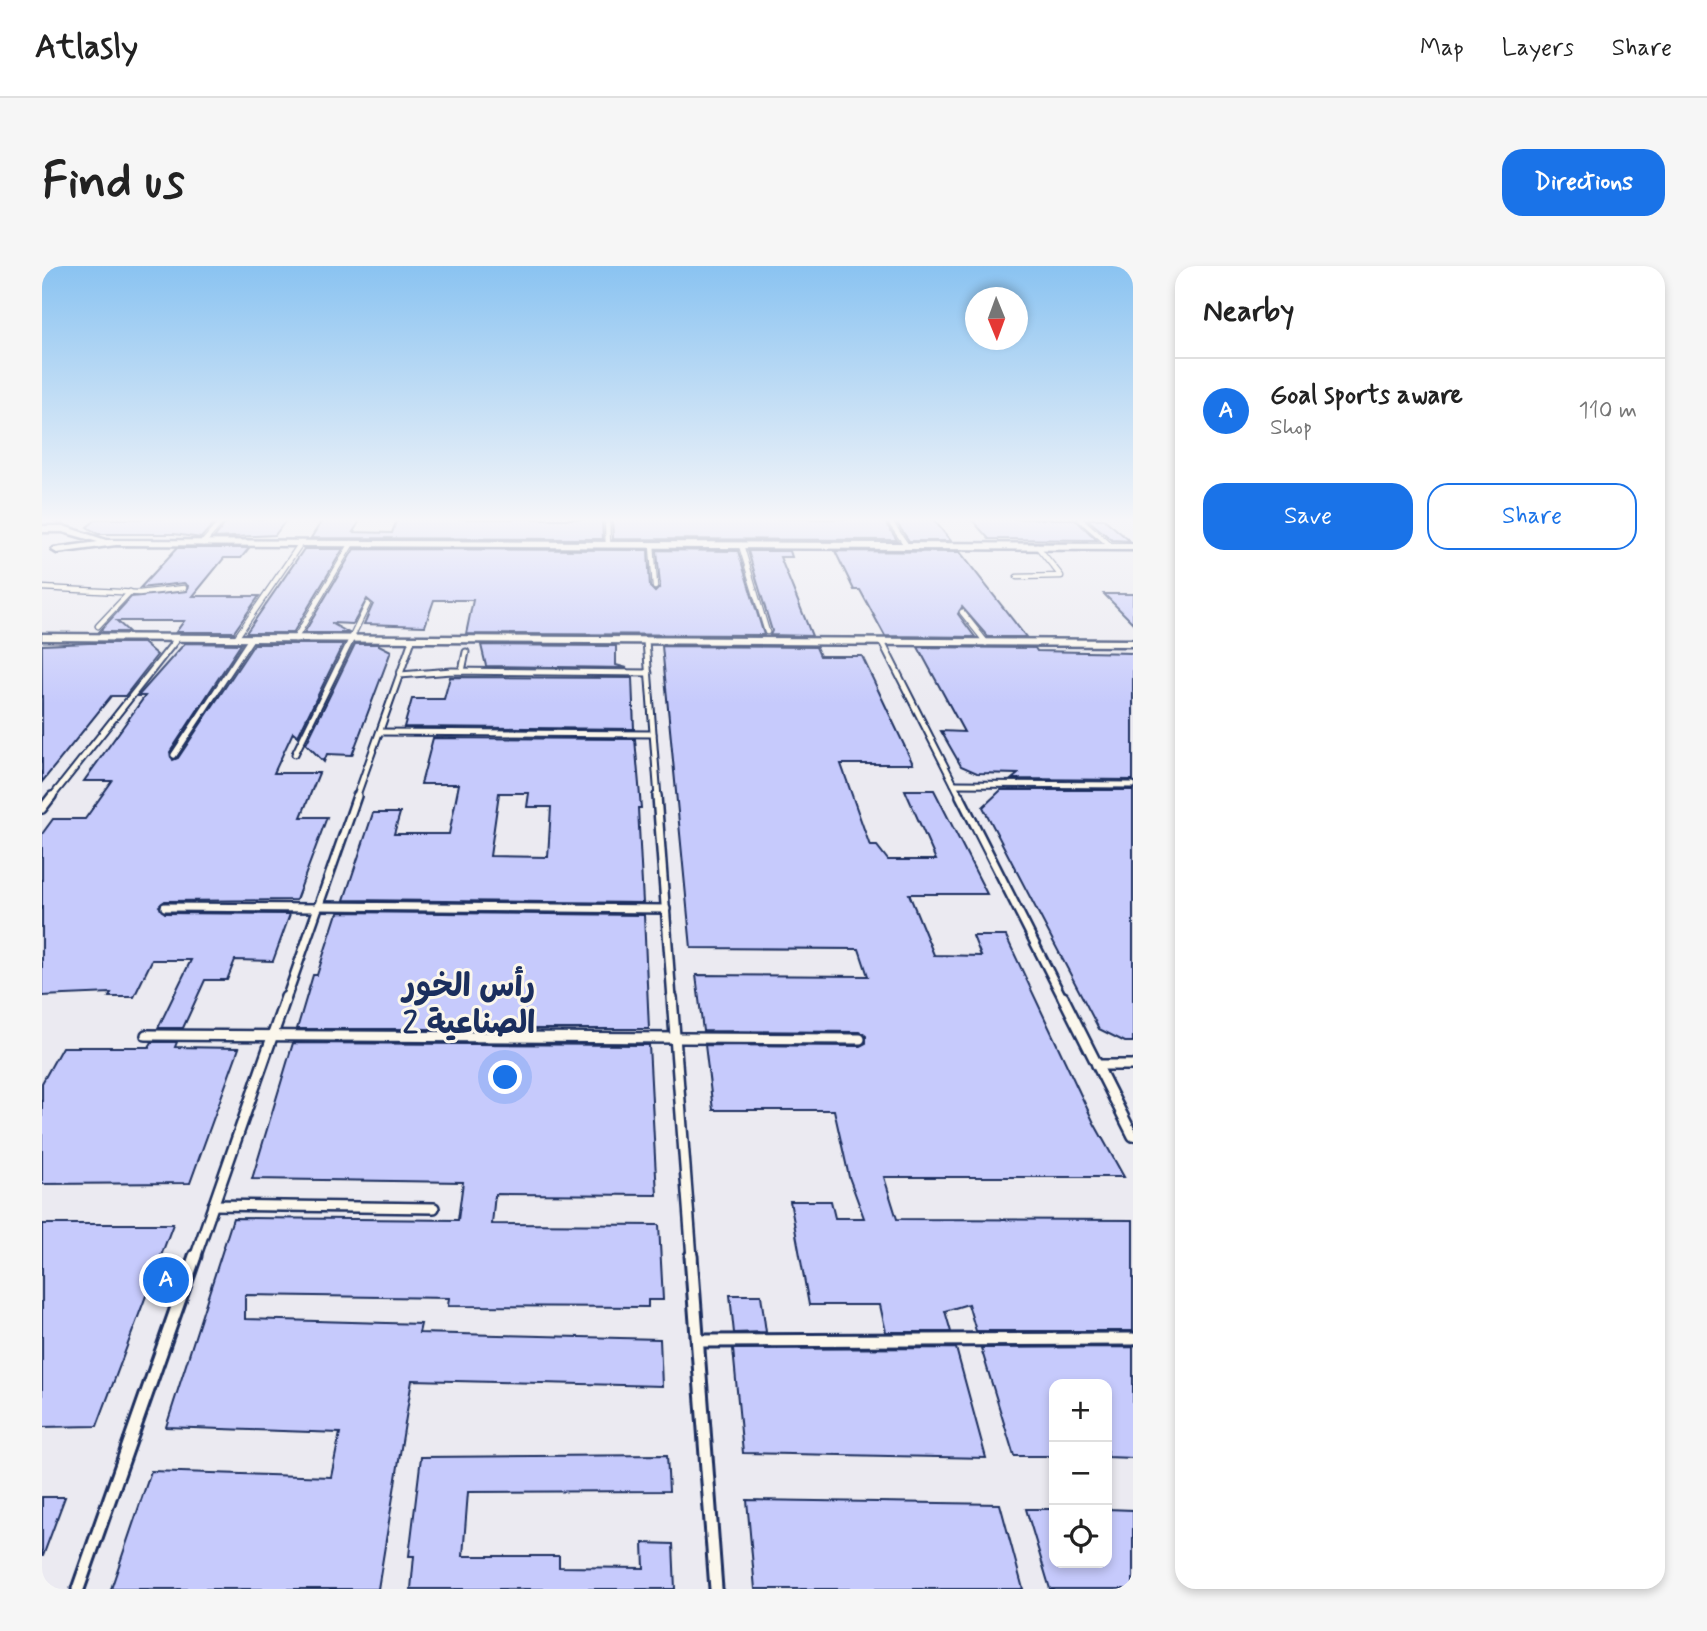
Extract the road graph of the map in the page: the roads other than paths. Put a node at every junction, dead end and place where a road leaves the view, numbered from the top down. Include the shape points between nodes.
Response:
1 (275, 581) edge
2 (330, 581) edge
3 (655, 581) edge
4 (752, 581) edge
5 (655, 587) dead end
6 (42, 588) edge
7 (184, 588) dead end
8 (130, 592) junction
9 (368, 604) dead end
10 (962, 612) dead end
11 (98, 626) dead end
12 (767, 632) dead end
13 (42, 637) edge
14 (177, 638) junction
15 (236, 638) junction
16 (251, 638) junction
17 (295, 639) junction
18 (351, 639) junction
19 (412, 640) junction
20 (646, 641) junction
21 (882, 642) junction
22 (986, 643) junction
23 (1133, 643) edge
24 (466, 652) dead end
25 (462, 671) junction
26 (649, 673) junction
27 (400, 675) junction
28 (380, 732) junction
29 (653, 734) junction
30 (295, 754) dead end
31 (174, 755) dead end
32 (954, 784) junction
33 (1133, 785) edge
34 (42, 809) edge
35 (164, 907) dead end
36 (318, 907) junction
37 (666, 909) junction
38 (146, 1035) dead end
39 (273, 1036) junction
40 (676, 1038) junction
41 (860, 1039) dead end
42 (1097, 1065) junction
43 (1133, 1065) edge
44 (1133, 1136) edge
45 (213, 1205) junction
46 (435, 1208) dead end
47 (1133, 1339) edge
48 (698, 1341) junction
49 (78, 1589) edge
50 (716, 1589) edge

1 - 15 lane
2 - 17 lane
3 - 5 lane
4 - 12 lane
6 - 8 lane
7 - 8 lane
8 - 11 lane
9 - 18 lane
10 - 22 lane
13 - 14 street
14 - 15 street
14 - 34 lane
15 - 16 street
16 - 17 street
16 - 31 lane
17 - 18 street
18 - 19 street
18 - 30 lane
19 - 20 street
19 - 27 lane
20 - 21 street
20 - 26 lane
21 - 22 street
21 - 32 lane
22 - 23 street
24 - 25 lane
25 - 26 lane
25 - 27 lane
26 - 29 lane
27 - 28 lane
28 - 29 lane
28 - 36 lane
29 - 37 lane
32 - 33 lane
32 - 42 lane
35 - 36 lane
36 - 37 lane
36 - 39 lane
37 - 40 lane
38 - 39 lane
39 - 40 lane
39 - 45 lane
40 - 41 lane
40 - 48 lane
42 - 43 lane
42 - 44 lane
45 - 46 lane
45 - 49 lane
47 - 48 lane
48 - 50 lane

